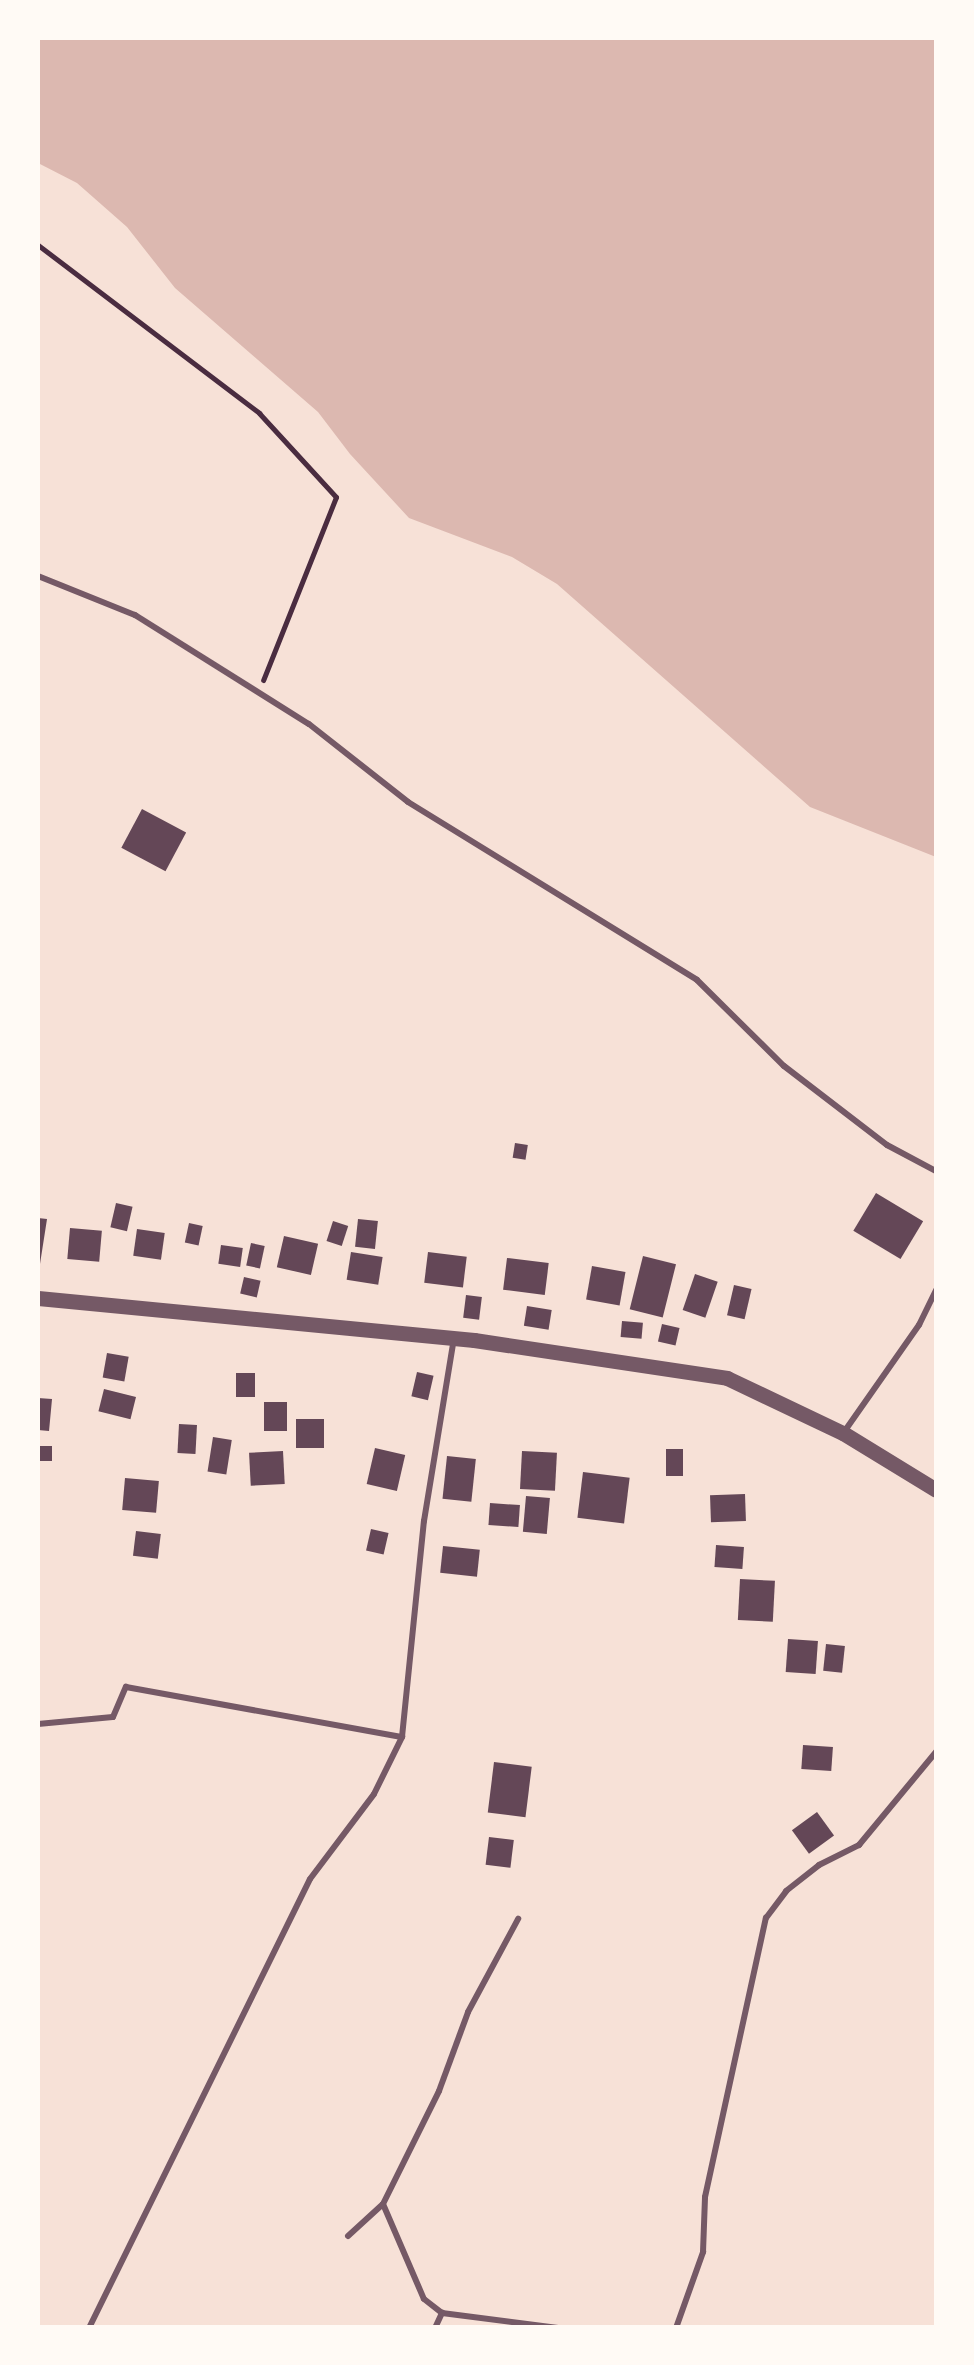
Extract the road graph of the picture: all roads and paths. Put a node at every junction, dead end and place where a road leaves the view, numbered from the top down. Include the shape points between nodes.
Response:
1 (38, 245) edge
2 (38, 576) edge
3 (258, 692) junction
4 (936, 1171) edge
5 (936, 1290) edge
6 (38, 1298) edge
7 (454, 1338) junction
8 (843, 1434) junction
9 (936, 1490) edge
10 (38, 1724) edge
11 (402, 1737) junction
12 (936, 1752) edge
13 (518, 1918) dead end
14 (383, 2204) junction
15 (348, 2236) dead end
16 (442, 2314) junction
17 (89, 2328) edge
18 (435, 2328) edge
19 (558, 2328) edge
20 (676, 2328) edge

1 - 3 path via 260,413 336,498
2 - 3 lane via 136,615
3 - 4 lane via 408,802 697,980 784,1066 887,1146
5 - 8 lane
6 - 7 street
7 - 8 street via 727,1378
7 - 11 lane via 424,1521
8 - 9 street
10 - 11 lane via 112,1717 126,1687
11 - 17 lane via 374,1794 310,1880
12 - 20 lane via 859,1845 819,1865 766,1918 705,2197 703,2252
13 - 14 lane via 468,2012 439,2091
14 - 15 lane
14 - 16 lane via 424,2299
16 - 18 lane
16 - 19 lane

